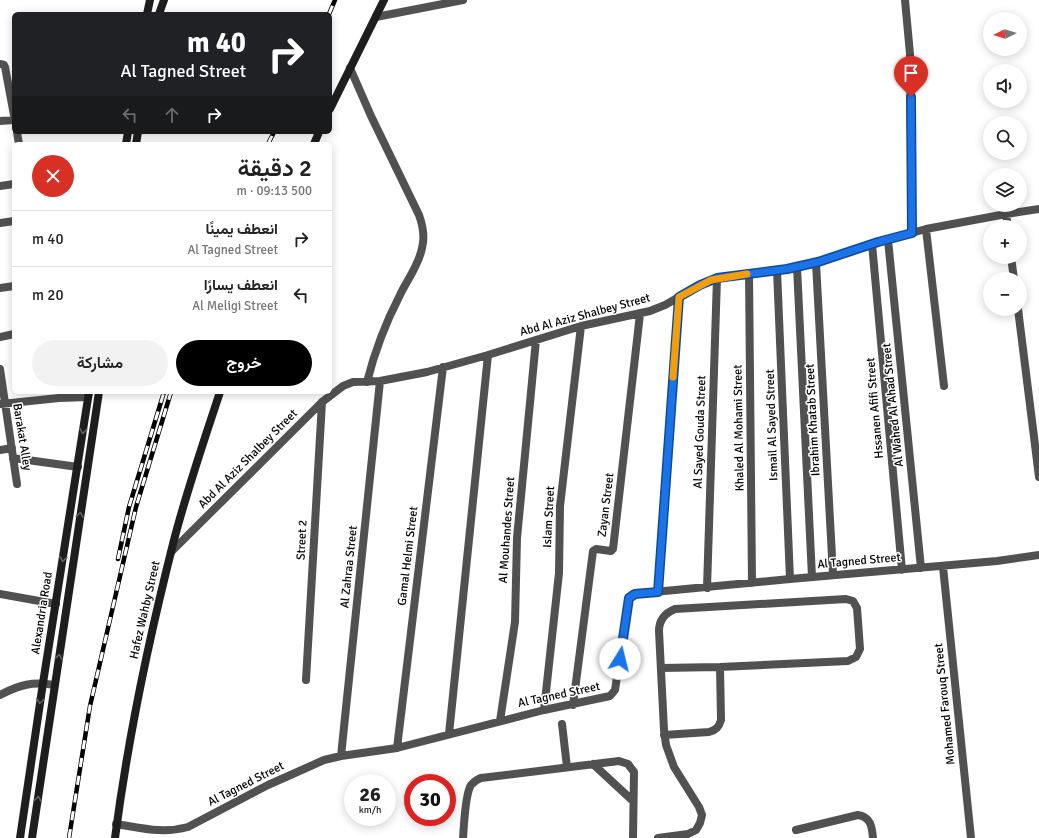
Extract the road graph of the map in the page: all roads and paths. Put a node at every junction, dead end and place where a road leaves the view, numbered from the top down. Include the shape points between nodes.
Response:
1 (150, 0) edge
2 (164, 0) edge
3 (384, 0) edge
4 (463, 0) edge
5 (906, 0) edge
6 (147, 12) edge
7 (160, 12) edge
8 (376, 17) junction
9 (1, 64) edge
10 (350, 68) junction
11 (12, 104) edge
12 (332, 105) edge
13 (12, 120) edge
14 (0, 121) edge
15 (12, 184) edge
16 (0, 186) edge
17 (1039, 209) edge
18 (1006, 214) junction
19 (1007, 220) edge
20 (12, 221) edge
21 (0, 223) edge
22 (926, 229) junction
23 (912, 233) junction
24 (888, 240) junction
25 (872, 244) junction
26 (816, 263) junction
27 (797, 267) junction
28 (778, 270) junction
29 (749, 273) junction
30 (717, 278) junction
31 (12, 286) edge
32 (0, 288) edge
33 (679, 297) junction
34 (640, 314) junction
35 (1019, 316) edge
36 (581, 326) junction
37 (12, 334) edge
38 (0, 337) edge
39 (536, 340) junction
40 (488, 355) junction
41 (444, 367) junction
42 (0, 370) edge
43 (380, 381) junction
44 (368, 382) junction
45 (944, 386) dead end
46 (89, 394) edge
47 (99, 394) edge
48 (219, 394) edge
49 (58, 395) edge
50 (322, 402) junction
51 (2, 404) edge
52 (12, 448) junction
53 (0, 450) edge
54 (13, 458) junction
55 (78, 467) junction
56 (1039, 477) edge
57 (17, 484) dead end
58 (171, 552) junction
59 (1039, 555) edge
60 (943, 567) junction
61 (922, 568) junction
62 (902, 570) junction
63 (833, 575) junction
64 (812, 577) junction
65 (790, 579) junction
66 (752, 583) junction
67 (707, 588) junction
68 (658, 592) junction
69 (0, 594) edge
70 (56, 604) junction
71 (720, 667) junction
72 (661, 668) junction
73 (306, 680) dead end
74 (42, 683) junction
75 (54, 685) junction
76 (0, 695) edge
77 (573, 705) junction
78 (544, 710) junction
79 (500, 721) junction
80 (562, 724) dead end
81 (450, 734) junction
82 (664, 735) junction
83 (397, 748) junction
84 (341, 756) junction
85 (593, 764) junction
86 (567, 768) junction
87 (633, 801) junction
88 (116, 824) junction
89 (796, 830) dead end
90 (697, 834) edge
91 (20, 838) edge
92 (32, 838) edge
93 (114, 838) edge
94 (463, 838) edge
95 (633, 838) edge
96 (658, 838) edge
97 (873, 838) edge
98 (971, 838) edge

1 - 6 main road
2 - 7 main road
3 - 8 main road
4 - 8 street
5 - 23 street via 910,54
8 - 10 main road
9 - 11 street via 5,67
10 - 12 main road
10 - 44 street via 423,226 422,249 380,337
13 - 14 street
15 - 16 street
17 - 18 street, Abd Al Aziz Shalbey Street
18 - 19 street
18 - 22 street, Abd Al Aziz Shalbey Street
20 - 21 street
22 - 23 street, Abd Al Aziz Shalbey Street
22 - 45 street
23 - 24 street, Abd Al Aziz Shalbey Street
24 - 25 street, Abd Al Aziz Shalbey Street
24 - 61 street, Al Wahed Al Ahad Street
25 - 26 street, Abd Al Aziz Shalbey Street
25 - 62 street, Hssanen Afifi Street
26 - 27 street, Abd Al Aziz Shalbey Street
26 - 63 street, Ibrahim Khatab Street
27 - 28 street, Abd Al Aziz Shalbey Street
27 - 64 street
28 - 29 street, Abd Al Aziz Shalbey Street
28 - 65 street, Ismail Al Sayed Street
29 - 30 street, Abd Al Aziz Shalbey Street
29 - 66 street, Khaled Al Mohami Street
30 - 33 street, Abd Al Aziz Shalbey Street
30 - 67 street, Al Sayed Gouda Street
31 - 32 street
33 - 34 street, Abd Al Aziz Shalbey Street via 657,309
33 - 68 street
34 - 36 street, Abd Al Aziz Shalbey Street
34 - 77 street, Zayan Street via 613,548 611,551 593,551
35 - 56 street
36 - 39 street, Abd Al Aziz Shalbey Street
36 - 78 street, Islam Street via 560,506 559,573
37 - 38 street
39 - 40 street, Abd Al Aziz Shalbey Street
39 - 79 street, Al Mouhandes Street via 517,538 515,622
40 - 41 street, Abd Al Aziz Shalbey Street
40 - 81 street
41 - 43 street, Abd Al Aziz Shalbey Street
41 - 83 street, Gamal Helmi Street
42 - 51 street, Barakat Alley
43 - 44 street, Abd Al Aziz Shalbey Street
43 - 84 street, Al Zahraa Street
44 - 50 street, Abd Al Aziz Shalbey Street via 353,382 343,386
46 - 49 street
46 -> 55 main road, Alexandria Road
75 -> 47 main road, Alexandria Road
48 - 58 main road, Hafez Wahby Street
49 - 51 street
50 - 58 street, Abd Al Aziz Shalbey Street
50 - 73 street, Street 2
51 - 52 street, Barakat Alley
52 - 53 street
52 - 54 street, Barakat Alley
54 - 55 street
54 - 57 street, Barakat Alley
55 -> 70 main road, Alexandria Road
58 - 88 main road, Hafez Wahby Street via 142,679
59 - 60 street, Al Tagned Street
60 - 61 street, Al Tagned Street
60 - 98 street, Mohamed Farouq Street
61 - 62 street, Al Tagned Street
62 - 63 street, Al Tagned Street
63 - 64 street, Al Tagned Street
64 - 65 street, Al Tagned Street
65 - 66 street, Al Tagned Street
66 - 67 street, Al Tagned Street
67 - 68 street, Al Tagned Street
68 - 77 street, Al Tagned Street via 635,594 629,598 615,690 612,695
69 - 70 street
70 - 74 main road, Alexandria Road
71 - 72 street
71 - 72 street via 852,660 858,655 860,648 856,604 846,599 675,609 665,614 659,626
71 - 82 street via 720,726 709,732
72 - 82 street
74 - 75 street
74 - 76 street via 18,686
74 -> 91 main road, Alexandria Road
92 -> 75 main road, Alexandria Road
77 - 78 street, Al Tagned Street
78 - 79 street, Al Tagned Street
79 - 81 street, Al Tagned Street
80 - 86 street
81 - 83 street, Al Tagned Street
82 - 90 street via 674,767 702,815
83 - 84 street, Al Tagned Street
84 - 88 street, Al Tagned Street via 304,768 188,827 163,831
85 - 86 street
85 - 87 street
85 - 87 street via 619,761 628,764 634,772
86 - 94 street via 478,779 468,794
87 - 95 street
88 - 93 main road, Hafez Wahby Street
89 - 97 street via 858,815 872,824
90 - 96 street

